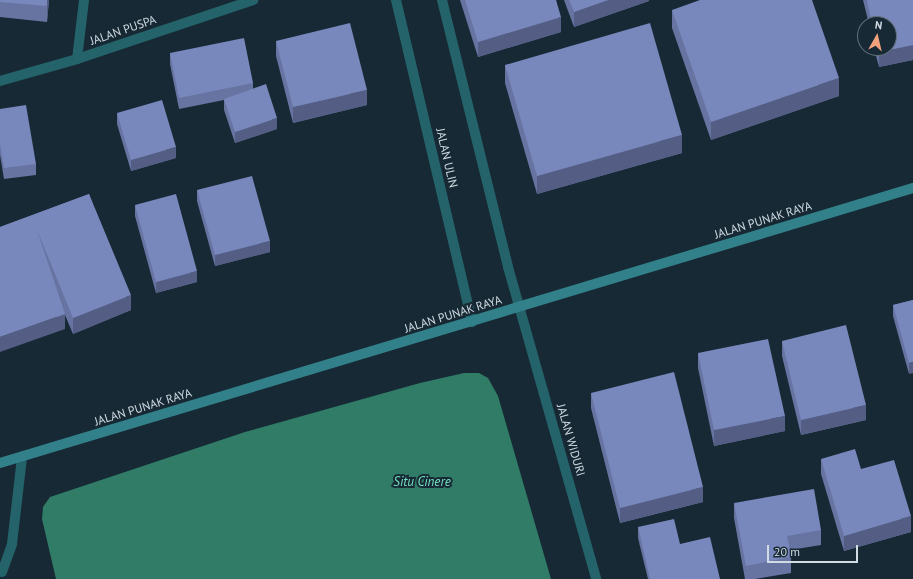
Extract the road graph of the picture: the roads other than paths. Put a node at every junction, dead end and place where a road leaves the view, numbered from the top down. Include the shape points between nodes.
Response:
1 (84, 0) edge
2 (253, 0) edge
3 (396, 0) edge
4 (442, 0) edge
5 (77, 59) junction
6 (0, 81) edge
7 (913, 188) edge
8 (521, 308) junction
9 (472, 322) junction
10 (22, 457) junction
11 (0, 463) edge
12 (2, 572) edge
13 (596, 579) edge

1 - 5 street
2 - 5 street, JALAN PUSPA
3 - 9 street, JALAN ULIN
4 - 8 street via 508,267
5 - 6 street, JALAN PUSPA
7 - 8 main road, JALAN PUNAK RAYA
8 - 9 main road, JALAN PUNAK RAYA
8 - 13 street, JALAN WIDURI
9 - 10 main road, JALAN PUNAK RAYA
10 - 11 main road, JALAN PUNAK RAYA
10 - 12 street via 12,544

